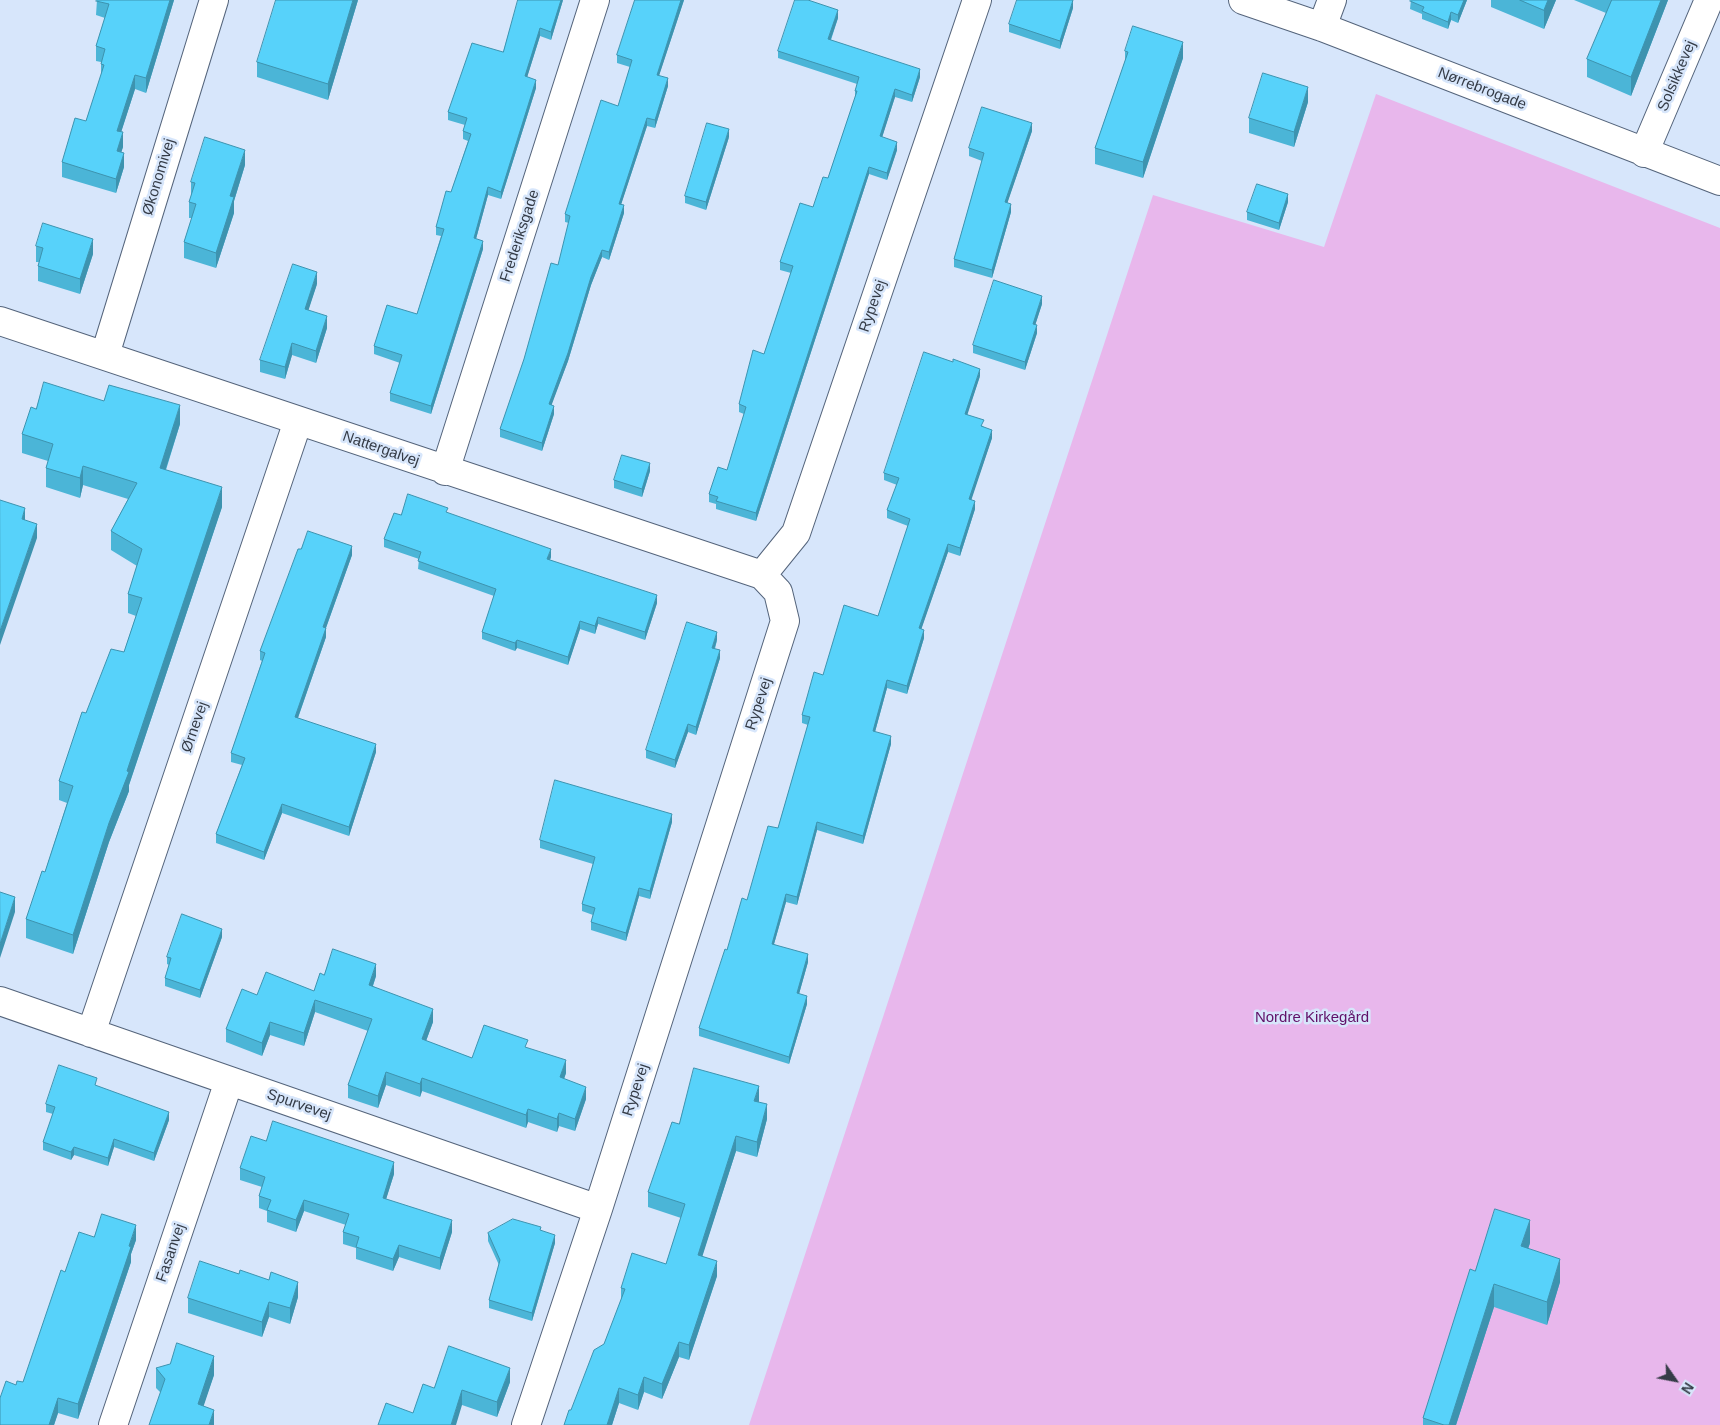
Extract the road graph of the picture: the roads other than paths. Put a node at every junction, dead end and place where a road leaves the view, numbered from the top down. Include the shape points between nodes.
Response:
1 (214, 0) edge
2 (595, 0) edge
3 (977, 0) edge
4 (1243, 0) edge
5 (1332, 0) edge
6 (1710, 0) edge
7 (1322, 27) junction
8 (1644, 153) junction
9 (1720, 181) edge
10 (0, 321) edge
11 (105, 355) junction
12 (298, 421) junction
13 (445, 471) junction
14 (762, 575) junction
15 (0, 1001) edge
16 (91, 1033) junction
17 (229, 1081) junction
18 (598, 1209) junction
19 (113, 1425) edge
20 (526, 1425) edge

1 - 11 street, Økonomivej
2 - 13 street, Frederiksgade
3 - 14 street, Rypevej via 796,533
4 - 7 street, Nørrebrogade
5 - 7 street
6 - 8 street, Solsikkevej
7 - 8 street, Nørrebrogade
8 - 9 street, Nørrebrogade
10 - 11 street, Nattergalvej
11 - 12 street, Nattergalvej
12 - 13 street, Nattergalvej
12 - 16 street, Ørnevej
13 - 14 street, Nattergalvej
14 - 18 street, Rypevej via 778,592 785,621
15 - 16 street, Spurvevej
16 - 17 street, Spurvevej
17 - 18 street, Spurvevej
17 - 19 street, Fasanvej
18 - 20 street, Rypevej

